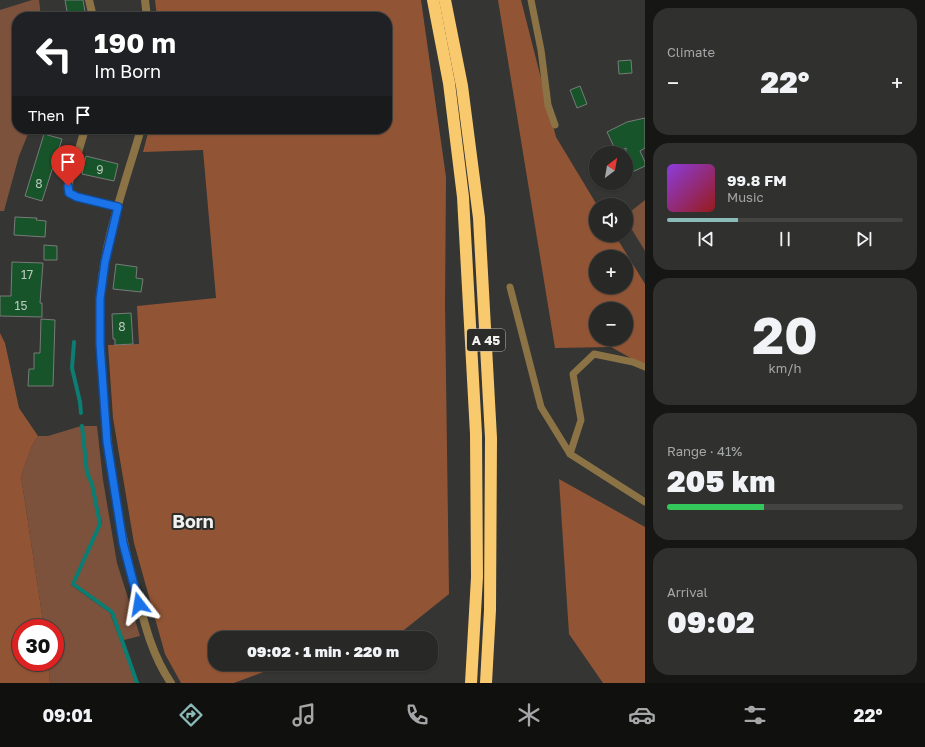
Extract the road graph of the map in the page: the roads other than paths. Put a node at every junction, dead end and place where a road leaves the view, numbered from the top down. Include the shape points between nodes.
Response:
1 (90, 0) edge
2 (145, 0) edge
3 (433, 0) edge
4 (445, 0) edge
5 (531, 0) edge
6 (92, 12) edge
7 (146, 12) edge
8 (554, 125) dead end
9 (84, 134) edge
10 (140, 134) edge
11 (118, 207) junction
12 (510, 287) dead end
13 (645, 367) edge
14 (570, 454) junction
15 (645, 502) edge
16 (171, 683) edge
17 (471, 683) edge
18 (486, 683) edge

1 - 6 street
2 - 7 street
3 - 17 highway, A 45 via 449,83 463,197 476,426 477,576
4 - 18 highway, A 45 via 462,86 480,226 492,438 490,610
5 - 8 lane via 548,105
9 - 11 street via 68,186 69,193
10 - 11 street
11 - 16 street via 105,262 100,299 100,344 107,442 123,543 147,635 159,665
12 - 14 lane via 541,407
13 - 14 lane via 594,354 573,374 581,420
14 - 15 lane

